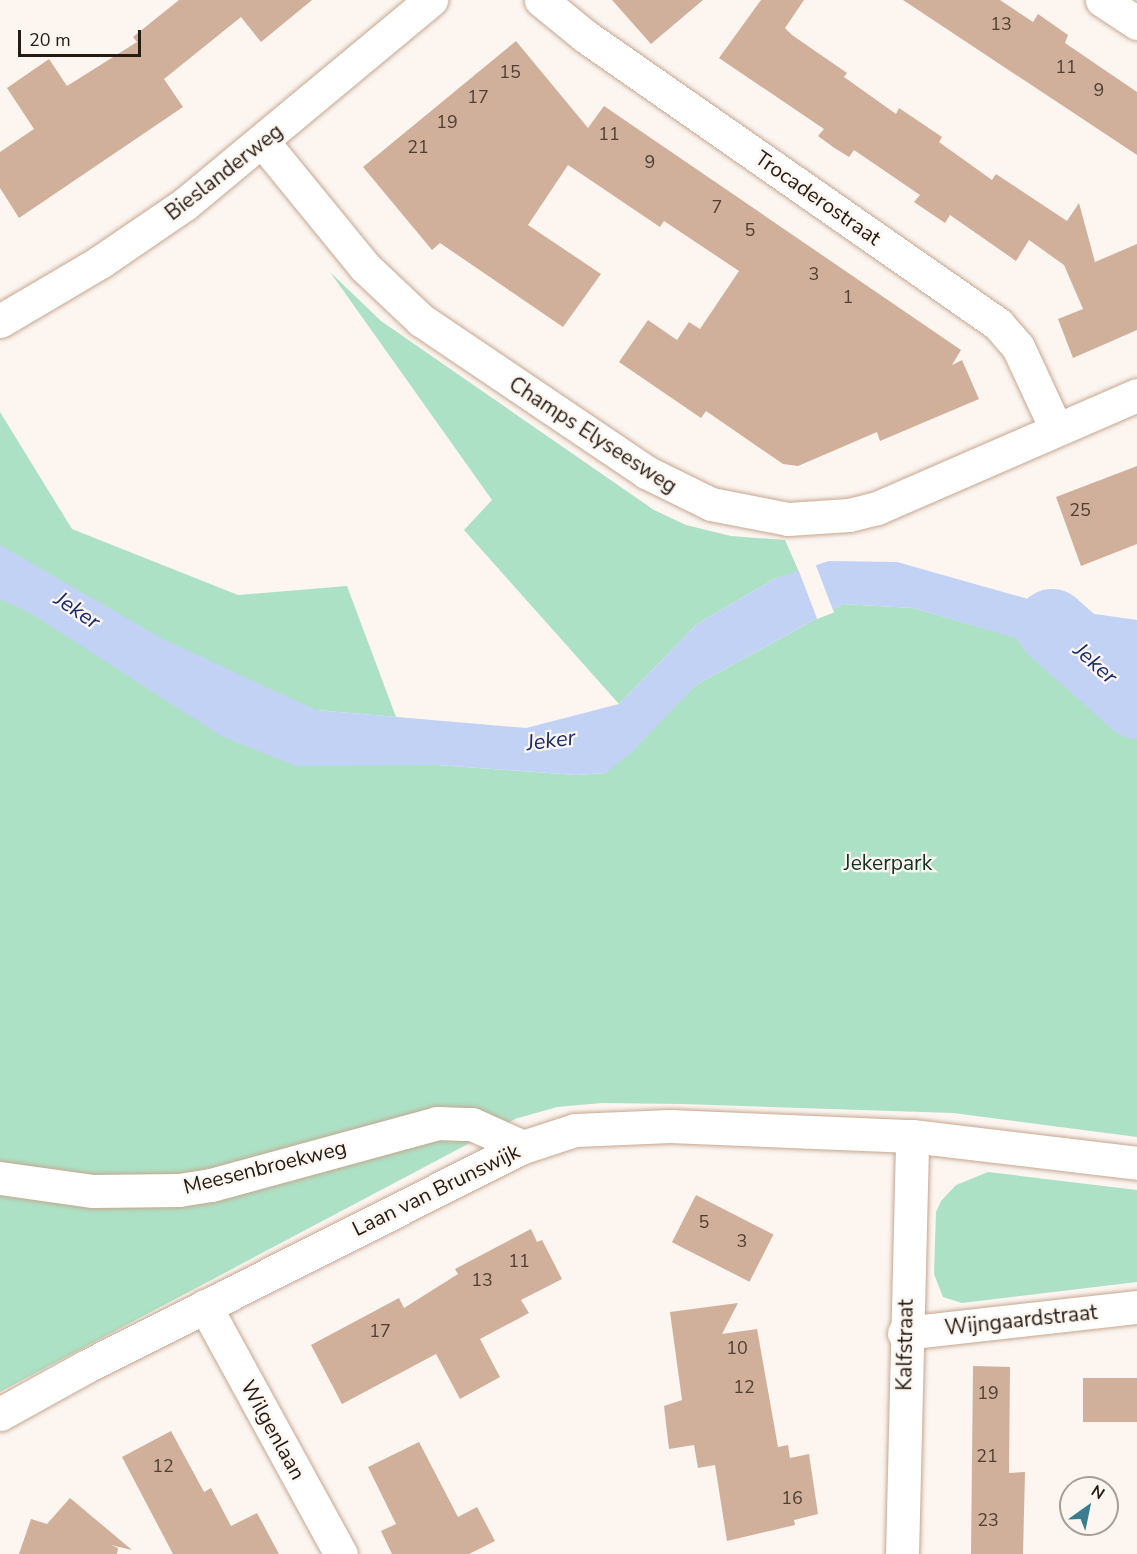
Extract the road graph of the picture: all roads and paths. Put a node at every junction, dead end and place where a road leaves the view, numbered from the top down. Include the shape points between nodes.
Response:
1 (431, 0) edge
2 (1102, 0) edge
3 (545, 1) edge
4 (1137, 23) edge
5 (263, 142) junction
6 (0, 321) edge
7 (1137, 395) edge
8 (1056, 429) junction
9 (912, 1136) junction
10 (523, 1147) junction
11 (1137, 1163) edge
12 (0, 1178) edge
13 (205, 1306) junction
14 (1137, 1307) edge
15 (904, 1333) junction
16 (0, 1414) edge
17 (341, 1554) edge
18 (902, 1554) edge

1 - 5 street, Bieslanderweg
2 - 4 street
3 - 8 street, Trocaderostraat via 998,324 1018,347
5 - 6 street, Bieslanderweg via 142,234
5 - 8 street, Champs Elyseesweg via 365,267 421,320 646,472 711,504 788,519 849,515 877,508
7 - 8 street, Champs Elyseesweg
9 - 10 street, Laan van Brunswijk via 617,1127 575,1130
9 - 11 street
9 - 15 street, Kalfstraat
10 - 12 street, Meesenbroekweg via 472,1124 437,1123 211,1185 179,1190 93,1191
10 - 13 street, Laan van Brunswijk
13 - 16 street, Laan van Brunswijk
13 - 17 street, Wilgenlaan
14 - 15 street, Wijngaardstraat
15 - 18 street, Kalfstraat

